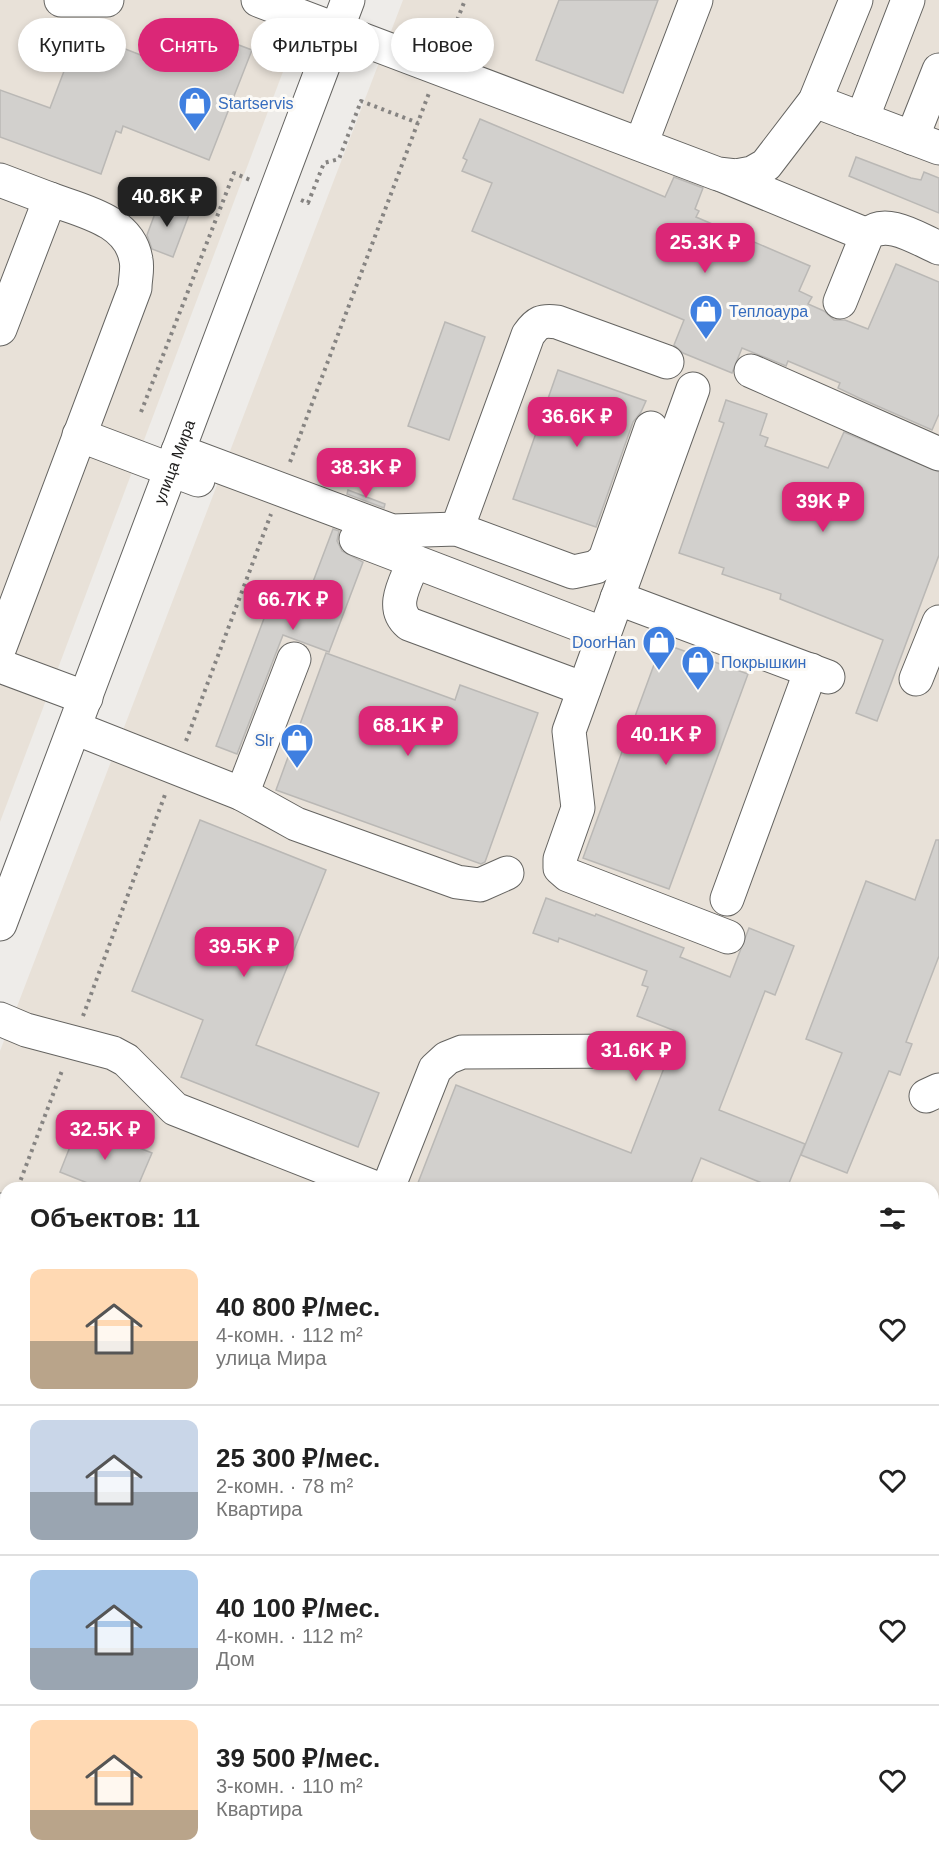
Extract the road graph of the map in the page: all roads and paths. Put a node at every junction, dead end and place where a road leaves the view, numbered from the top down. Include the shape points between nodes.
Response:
1 (61, 0) edge
2 (107, 0) edge
3 (258, 0) edge
4 (348, 0) edge
5 (465, 0) edge
6 (696, 0) edge
7 (856, 0) edge
8 (908, 0) edge
9 (305, 18) edge
10 (341, 18) edge
11 (458, 18) edge
12 (939, 70) edge
13 (320, 72) edge
14 (437, 72) edge
15 (446, 72) edge
16 (815, 101) junction
17 (862, 119) junction
18 (926, 143) edge
19 (641, 144) junction
20 (718, 174) junction
21 (0, 180) edge
22 (50, 199) junction
23 (867, 235) junction
24 (939, 248) edge
25 (840, 303) dead end
26 (0, 329) edge
27 (667, 362) dead end
28 (752, 371) dead end
29 (693, 389) dead end
30 (651, 428) dead end
31 (79, 435) junction
32 (939, 454) edge
33 (174, 460) junction
34 (277, 499) junction
35 (457, 529) junction
36 (414, 561) junction
37 (617, 598) junction
38 (939, 622) edge
39 (604, 634) junction
40 (0, 646) edge
41 (294, 659) dead end
42 (0, 666) edge
43 (916, 679) dead end
44 (584, 689) junction
45 (86, 698) junction
46 (75, 728) junction
47 (176, 767) junction
48 (242, 794) junction
49 (507, 873) dead end
50 (727, 899) dead end
51 (0, 924) edge
52 (728, 937) dead end
53 (0, 1019) edge
54 (73, 1042) junction
55 (627, 1051) dead end
56 (19, 1182) edge
57 (361, 1182) edge
58 (390, 1182) edge

1 - 2 main road
3 - 9 main road
4 - 10 main road, улица Мира
5 - 11 path
6 - 19 main road
7 - 16 main road
8 - 17 main road
12 - 18 main road
13 - 33 main road, улица Мира
14 - 34 path
15 - 19 main road
16 - 17 main road
16 - 20 main road via 766,165 752,173
17 - 18 main road
19 - 20 main road
20 - 23 main road
21 - 22 main road
22 - 26 main road
22 - 31 main road via 112,223 128,239 136,260 135,288
23 - 24 main road via 881,226
23 - 25 main road
27 - 35 main road via 557,322 535,325 528,334
28 - 32 main road
29 - 37 main road
30 - 35 main road via 605,559 596,567 573,572
31 - 33 main road
31 - 40 main road
33 - 34 main road
33 - 45 main road, улица Мира
34 - 35 main road via 392,531
34 - 36 main road
34 - 47 path
36 - 39 main road
36 - 44 main road via 398,608 400,617 409,624
37 - 39 main road
37 - 50 main road via 820,673
38 - 43 main road
39 - 44 main road
41 - 48 main road
42 - 45 main road
44 - 52 main road via 569,732 578,808 560,868 568,875
45 - 46 main road, улица Мира
46 - 47 main road
46 - 51 main road, улица Мира
47 - 48 main road
47 - 54 path
48 - 49 main road via 296,824 457,882 480,885
53 - 54 main road
54 - 56 path
54 - 57 main road via 126,1060 175,1109
55 - 58 main road via 462,1052 447,1058 435,1069

